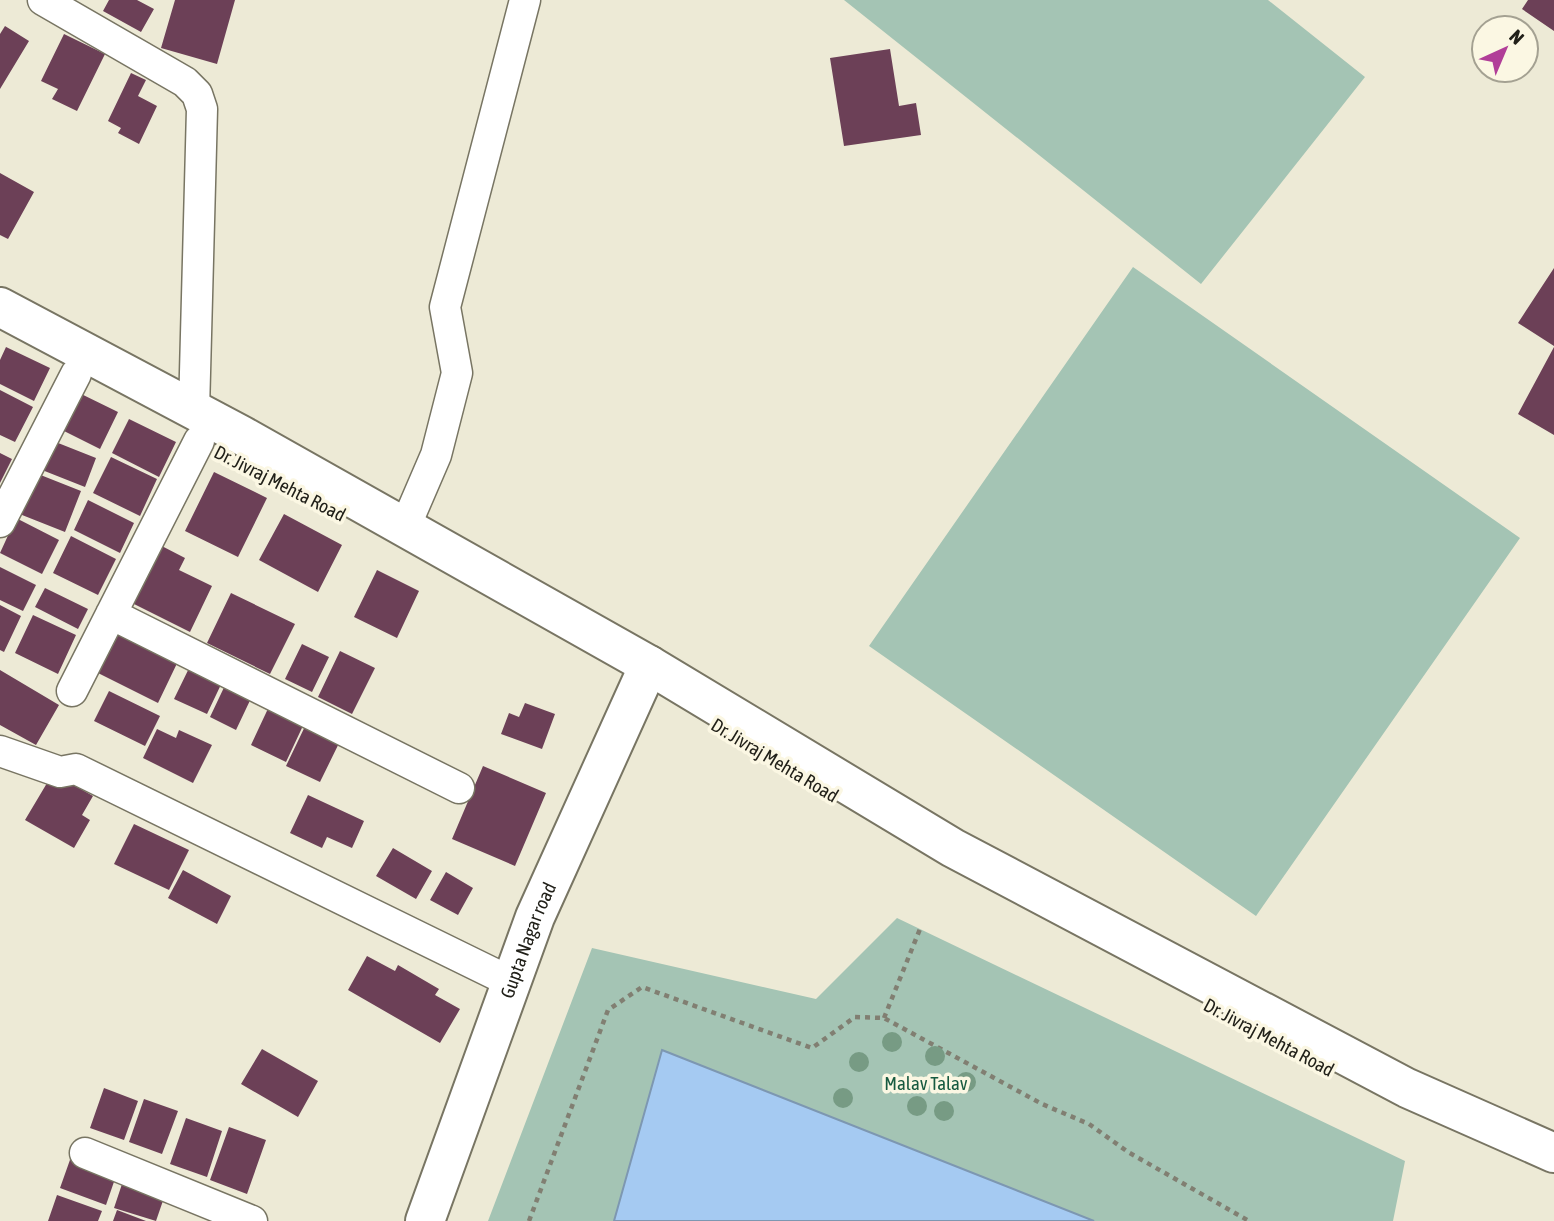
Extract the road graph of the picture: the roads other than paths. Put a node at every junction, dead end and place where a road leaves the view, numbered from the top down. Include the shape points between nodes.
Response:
1 (43, 0) edge
2 (525, 0) edge
3 (0, 307) edge
4 (0, 333) edge
5 (76, 374) junction
6 (196, 425) junction
7 (0, 522) edge
8 (405, 527) junction
9 (111, 614) junction
10 (646, 673) junction
11 (72, 691) dead end
12 (0, 751) edge
13 (459, 788) dead end
14 (511, 982) junction
15 (85, 1153) dead end
16 (1554, 1153) edge
17 (1554, 1178) edge
18 (252, 1221) edge
19 (425, 1221) edge

1 - 6 street via 185,82 197,94 202,109
2 - 8 street via 445,307 457,373 436,455
3 - 6 main road
4 - 5 main road, Dr. Jivraj Mehta Road
5 - 6 main road, Dr. Jivraj Mehta Road
5 - 7 street
6 - 8 main road
6 - 9 street
6 - 10 main road, Dr. Jivraj Mehta Road via 363,526
8 - 10 main road
9 - 11 street
9 - 13 street
10 - 14 main road, Gupta Nagar road via 535,917
10 - 16 main road via 953,848 1407,1088
10 - 17 main road, Dr. Jivraj Mehta Road via 949,866 1404,1109
12 - 14 street via 60,772 76,769
14 - 19 main road, Gupta Nagar road
15 - 18 street

